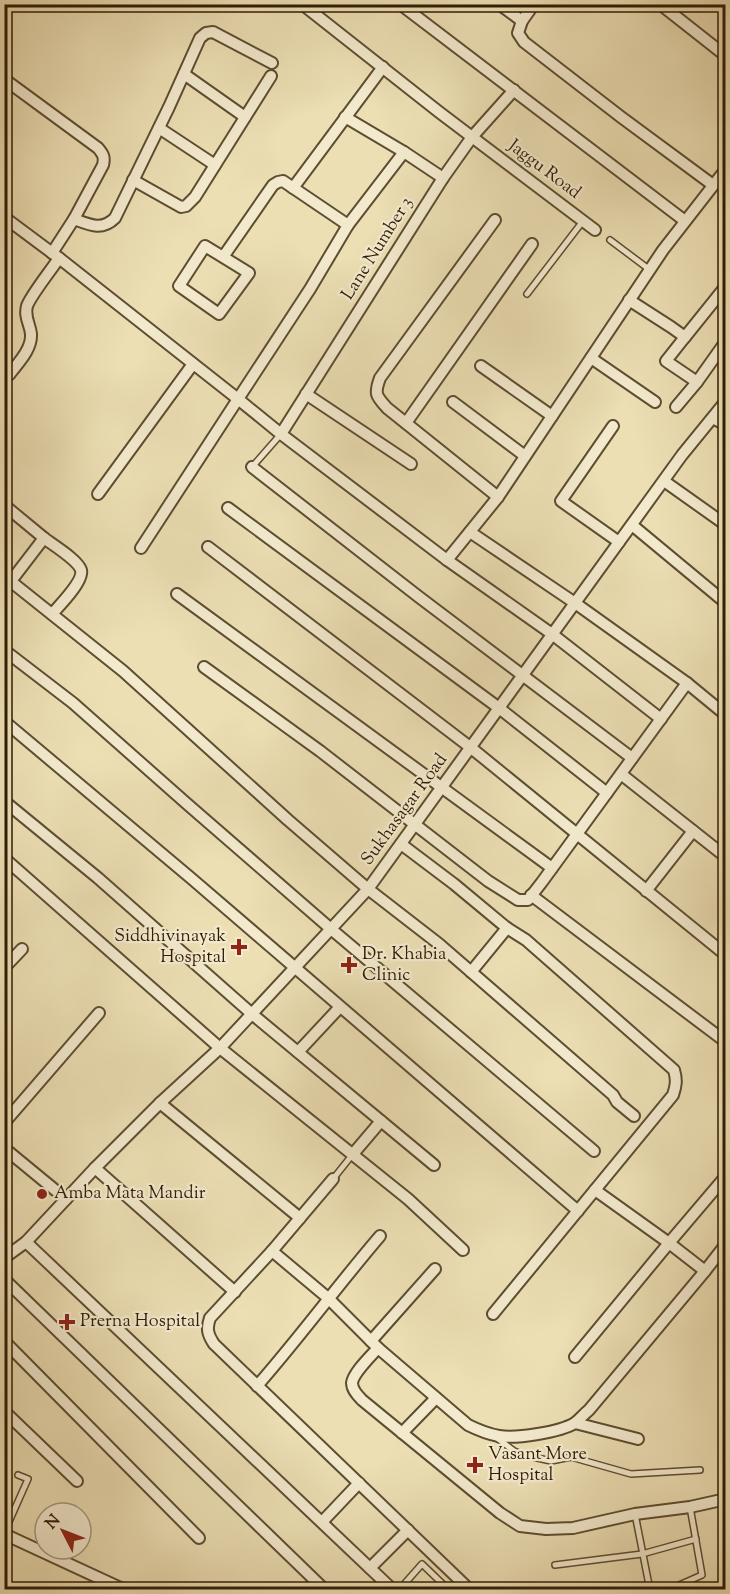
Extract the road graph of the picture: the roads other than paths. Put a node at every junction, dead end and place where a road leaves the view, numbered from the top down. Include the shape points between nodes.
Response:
1 (302, 4) edge
2 (400, 4) edge
3 (499, 4) edge
4 (534, 4) edge
5 (660, 4) edge
6 (522, 21) junction
7 (726, 56) edge
8 (272, 63) dead end
9 (383, 67) junction
10 (184, 74) junction
11 (271, 76) dead end
12 (4, 79) edge
13 (514, 90) junction
14 (245, 117) junction
15 (345, 117) junction
16 (159, 128) junction
17 (472, 137) junction
18 (404, 152) junction
19 (214, 165) junction
20 (726, 169) edge
21 (442, 178) junction
22 (133, 180) junction
23 (713, 185) junction
24 (293, 188) junction
25 (4, 218) edge
26 (74, 219) junction
27 (495, 220) dead end
28 (583, 221) junction
29 (685, 221) junction
30 (348, 225) junction
31 (595, 230) dead end
32 (610, 240) dead end
33 (532, 244) dead end
34 (56, 255) junction
35 (223, 257) junction
36 (650, 270) junction
37 (726, 286) edge
38 (527, 294) dead end
39 (629, 300) junction
40 (685, 338) junction
41 (724, 344) edge
42 (591, 358) junction
43 (193, 364) junction
44 (481, 366) dead end
45 (9, 375) dead end
46 (697, 382) junction
47 (306, 394) junction
48 (238, 399) junction
49 (726, 401) edge
50 (453, 402) dead end
51 (655, 402) dead end
52 (676, 406) dead end
53 (552, 416) junction
54 (713, 418) junction
55 (406, 423) junction
56 (726, 424) edge
57 (613, 426) dead end
58 (280, 434) junction
59 (525, 456) junction
60 (411, 464) dead end
61 (252, 466) joint
62 (664, 480) junction
63 (98, 494) dead end
64 (498, 497) junction
65 (4, 505) edge
66 (228, 508) dead end
67 (632, 525) junction
68 (726, 525) edge
69 (470, 532) junction
70 (44, 538) junction
71 (619, 542) junction
72 (208, 547) dead end
73 (141, 548) dead end
74 (447, 561) junction
75 (8, 579) edge
76 (177, 594) dead end
77 (575, 603) junction
78 (726, 603) edge
79 (52, 614) junction
80 (552, 634) junction
81 (4, 650) edge
82 (204, 668) dead end
83 (522, 676) junction
84 (687, 683) junction
85 (499, 708) junction
86 (726, 716) edge
87 (661, 719) junction
88 (4, 721) edge
89 (470, 747) junction
90 (633, 758) junction
91 (621, 774) junction
92 (442, 788) junction
93 (607, 793) junction
94 (4, 801) edge
95 (415, 824) junction
96 (693, 831) junction
97 (577, 834) junction
98 (400, 844) junction
99 (726, 856) edge
100 (4, 858) edge
101 (552, 868) junction
102 (368, 889) junction
103 (646, 891) junction
104 (531, 895) junction
105 (331, 928) junction
106 (507, 928) junction
107 (22, 949) dead end
108 (726, 955) edge
109 (4, 968) edge
110 (295, 968) junction
111 (471, 972) junction
112 (340, 1007) junction
113 (99, 1013) dead end
114 (252, 1014) junction
115 (726, 1042) edge
116 (220, 1048) junction
117 (298, 1052) junction
118 (160, 1103) junction
119 (634, 1116) dead end
120 (381, 1121) junction
121 (4, 1123) edge
122 (4, 1148) edge
123 (594, 1150) dead end
124 (353, 1154) junction
125 (434, 1165) dead end
126 (95, 1168) junction
127 (726, 1176) edge
128 (333, 1179) joint
129 (595, 1190) junction
130 (66, 1199) junction
131 (578, 1211) junction
132 (300, 1218) junction
133 (380, 1236) dead end
134 (26, 1242) junction
135 (669, 1243) junction
136 (726, 1244) edge
137 (463, 1250) dead end
138 (272, 1251) junction
139 (4, 1258) edge
140 (435, 1269) dead end
141 (705, 1271) junction
142 (4, 1279) edge
143 (235, 1292) junction
144 (328, 1298) junction
145 (493, 1314) dead end
146 (4, 1341) edge
147 (374, 1344) junction
148 (575, 1357) dead end
149 (257, 1386) junction
150 (436, 1398) junction
151 (4, 1411) edge
152 (575, 1423) junction
153 (402, 1433) junction
154 (494, 1435) junction
155 (638, 1439) dead end
156 (700, 1470) dead end
157 (18, 1475) dead end
158 (77, 1481) dead end
159 (359, 1483) junction
160 (726, 1498) edge
161 (690, 1507) junction
162 (635, 1514) junction
163 (322, 1522) junction
164 (408, 1530) junction
165 (4, 1533) edge
166 (199, 1538) dead end
167 (696, 1539) junction
168 (642, 1554) junction
169 (555, 1565) dead end
170 (370, 1568) junction
171 (125, 1590) edge
172 (325, 1590) edge
173 (393, 1590) edge
174 (399, 1590) edge
175 (449, 1590) edge
176 (470, 1590) edge
177 (650, 1590) edge
178 (668, 1590) edge

1 - 9 street, Jaggu Road
2 - 13 street
3 - 6 street
4 - 6 street
5 - 7 street
6 - 23 street via 518,33 524,42
8 - 10 street via 213,32 200,38
9 - 15 street
9 - 17 street, Jaggu Road
10 - 14 street
10 - 16 street
11 - 14 street
12 - 26 street via 103,154 103,165
13 - 17 street, Lane Number 3
13 - 29 street
14 - 19 street
15 - 18 street
15 - 24 street
16 - 19 street
16 - 22 street
17 - 21 street, Lane Number 3
17 - 28 street, Jaggu Road
18 - 21 street
18 - 30 street
19 - 22 street via 195,197 181,207
20 - 23 street
21 - 47 street, Lane Number 3
22 - 26 street via 109,224 93,226
23 - 29 street
24 - 30 street
24 - 35 street via 283,181 273,185
25 - 34 street
26 - 34 street
27 - 55 street via 380,378 377,397
28 - 31 street, Jaggu Road
28 - 38 lane
29 - 36 street
30 - 48 street
32 - 36 lane
33 - 55 street
34 - 43 street
34 - 45 street via 27,305 30,344
35 - 35 street via 205,246 178,286 219,314 249,273
36 - 39 street
37 - 40 street
39 - 40 street
39 - 42 street
40 - 46 street via 666,360
41 - 46 street
42 - 51 street
42 - 53 street
43 - 48 street
43 - 63 street
44 - 53 street
46 - 52 street
47 - 58 street, Lane Number 3
47 - 60 street
48 - 58 street
48 - 73 street
49 - 54 street, Sukhasagar Road
50 - 59 street
53 - 59 street
54 - 56 street
54 - 62 street, Sukhasagar Road
55 - 64 street
57 - 71 street via 561,501
58 - 61 lane
58 - 74 street
59 - 64 street
61 - 83 street
62 - 67 street, Sukhasagar Road
62 - 68 street
64 - 69 street
65 - 70 street
66 - 85 street
67 - 71 street, Sukhasagar Road
67 - 78 street
69 - 74 street
69 - 77 street
70 - 75 street
70 - 79 street via 81,569 76,586
71 - 77 street, Sukhasagar Road
72 - 89 street
74 - 80 street
75 - 79 street
76 - 92 street
77 - 80 street, Sukhasagar Road
77 - 84 street
79 - 102 street via 123,671
80 - 83 street, Sukhasagar Road
80 - 87 street
81 - 105 street via 73,703
82 - 95 street
83 - 85 street, Sukhasagar Road
83 - 90 street
84 - 86 street
84 - 87 street
85 - 89 street, Sukhasagar Road
85 - 93 street
87 - 90 street
88 - 110 street
89 - 92 street, Sukhasagar Road
89 - 97 street
90 - 91 street
91 - 93 street
91 - 96 street
92 - 95 street, Sukhasagar Road
92 - 101 street
93 - 97 street
94 - 114 street
95 - 98 street, Sukhasagar Road
95 - 104 street via 518,900 528,900
96 - 99 street
96 - 103 street
97 - 101 street
97 - 103 street
98 - 102 street, Sukhasagar Road
98 - 106 street
100 - 116 street
101 - 104 street
102 - 105 street, Sukhasagar Road
102 - 111 street
103 - 108 street
104 - 115 street
105 - 110 street, Sukhasagar Road
105 - 123 street
106 - 111 street
106 - 129 street via 526,940 674,1070 673,1095
107 - 109 street
110 - 112 street
110 - 114 street, Sukhasagar Road
111 - 119 street
112 - 117 street
112 - 131 street
113 - 121 street
114 - 116 street, Sukhasagar Road
114 - 117 street
116 - 118 street, Sukhasagar Road
116 - 124 street
117 - 120 street
118 - 126 street, Sukhasagar Road
118 - 132 street
120 - 124 street
120 - 125 street
122 - 130 street
124 - 128 lane
124 - 137 street
126 - 130 street, Sukhasagar Road
126 - 143 street
127 - 135 street
128 - 132 street
129 - 131 street
129 - 135 street
130 - 134 street, Sukhasagar Road
131 - 145 street
132 - 138 street
133 - 144 street
134 - 139 street, Sukhasagar Road
134 - 163 street
135 - 141 street
135 - 148 street
136 - 141 street
138 - 143 street
138 - 144 street
140 - 147 street
141 - 152 street
142 - 172 street
143 - 149 street via 210,1318 209,1335
144 - 147 street
144 - 149 street
146 - 166 street
147 - 150 street
147 - 153 street via 352,1382 354,1390
149 - 159 street
150 - 153 street
150 - 154 street via 468,1425
151 - 158 street
152 - 154 street via 517,1437
152 - 155 street
153 - 162 street via 520,1526 573,1528
154 - 156 lane via 514,1451 551,1461 571,1457 631,1474
157 - 165 lane via 28,1479
159 - 163 street
159 - 164 street
160 - 161 street
161 - 162 street
161 - 167 lane
162 - 168 lane
163 - 170 street
164 - 170 street
164 - 176 street
165 - 171 street
167 - 168 lane
167 - 178 lane via 702,1575
168 - 169 lane
168 - 177 lane
170 - 173 street
174 - 175 lane via 422,1564

